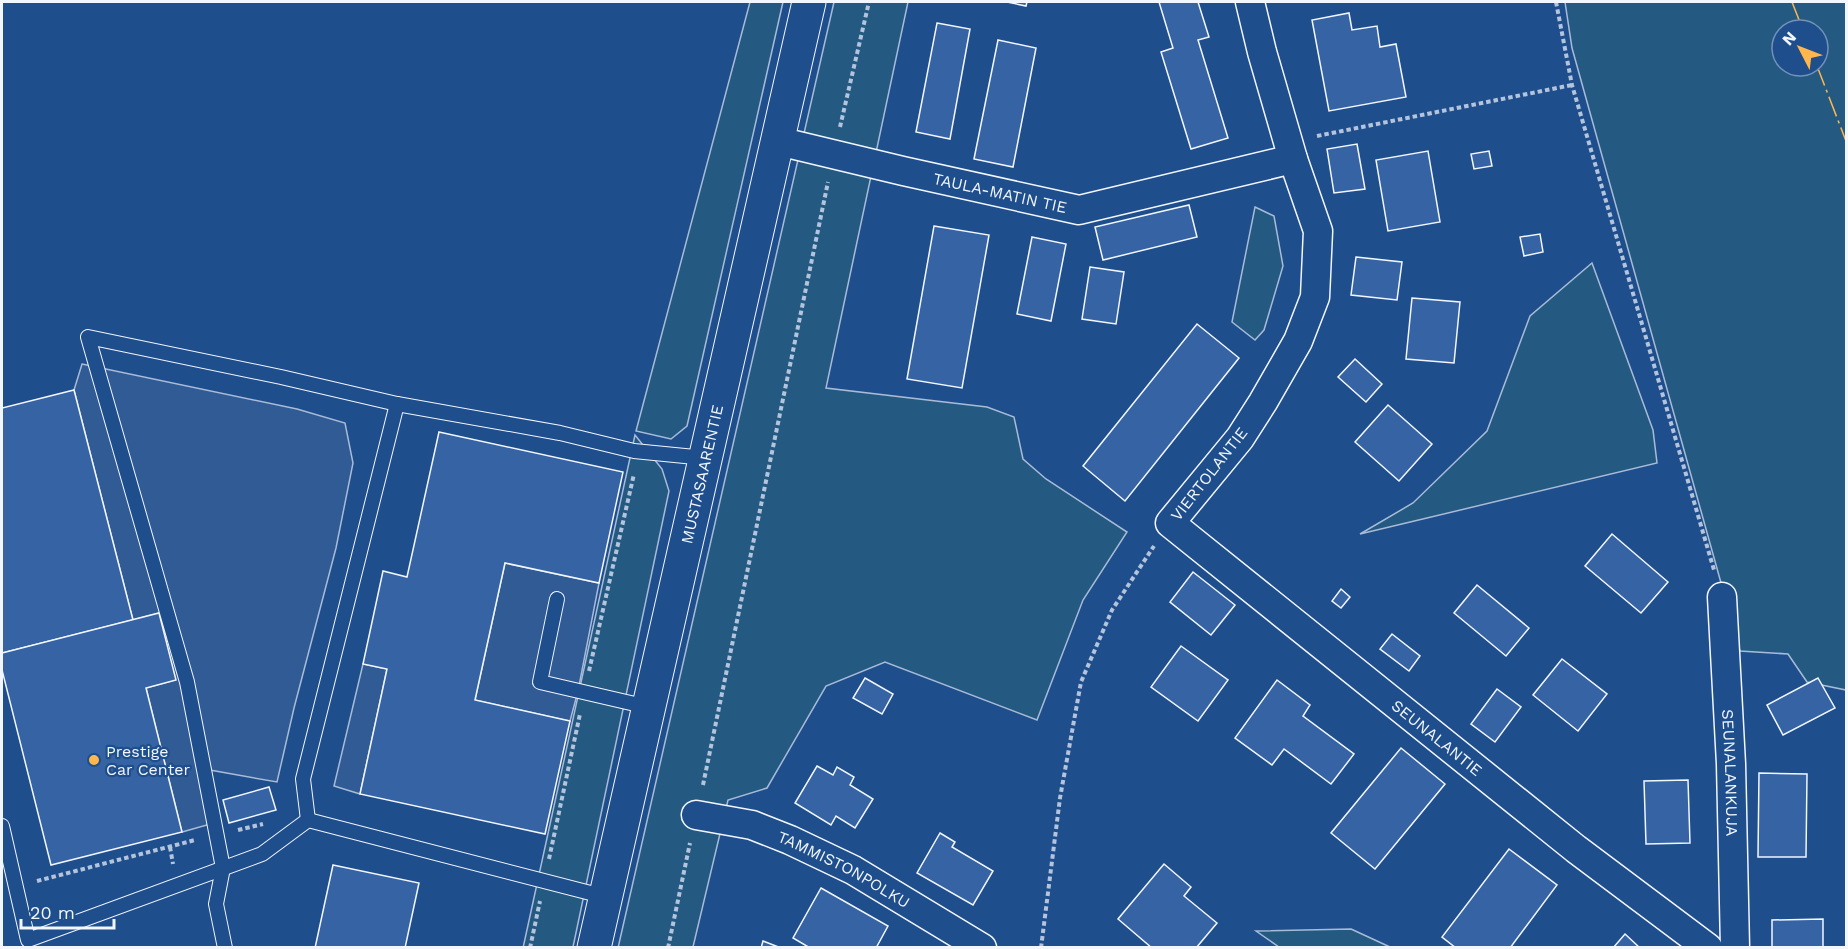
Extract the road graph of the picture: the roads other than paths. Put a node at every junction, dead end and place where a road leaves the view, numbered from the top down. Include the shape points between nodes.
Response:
1 (809, 2) edge
2 (1250, 2) edge
3 (778, 141) junction
4 (1291, 151) junction
5 (397, 404) junction
6 (705, 458) junction
7 (1170, 523) joint
8 (1722, 597) road end
9 (557, 598) dead end
10 (648, 707) junction
11 (696, 815) road end
12 (307, 817) junction
13 (2, 826) edge
14 (223, 868) junction
15 (606, 897) junction
16 (225, 948) edge
17 (594, 948) edge
18 (982, 948) edge
19 (1708, 948) edge
20 (1735, 948) edge

1 - 3 main road, MUSTASAARENTIE
2 - 4 street, VIERTOLANTIE
3 - 4 street, TAULA-MATIN TIE via 1079,210
3 - 6 main road, MUSTASAARENTIE
4 - 7 street, VIERTOLANTIE via 1318,231 1315,297 1298,341 1240,438
5 - 6 lane via 560,433 633,451
5 - 12 lane via 303,779
5 - 14 lane via 88,337 187,682
6 - 10 main road, MUSTASAARENTIE
7 - 19 street, SEUNALANTIE via 1576,849
8 - 20 street, SEUNALANKUJA
9 - 10 lane via 540,682
10 - 15 main road, MUSTASAARENTIE
11 - 18 street, TAMMISTONPOLKU via 752,825 790,840 853,870
12 - 14 lane via 262,854
12 - 15 lane
13 - 14 lane via 28,940
14 - 16 lane via 216,904
15 - 17 main road, MUSTASAARENTIE

